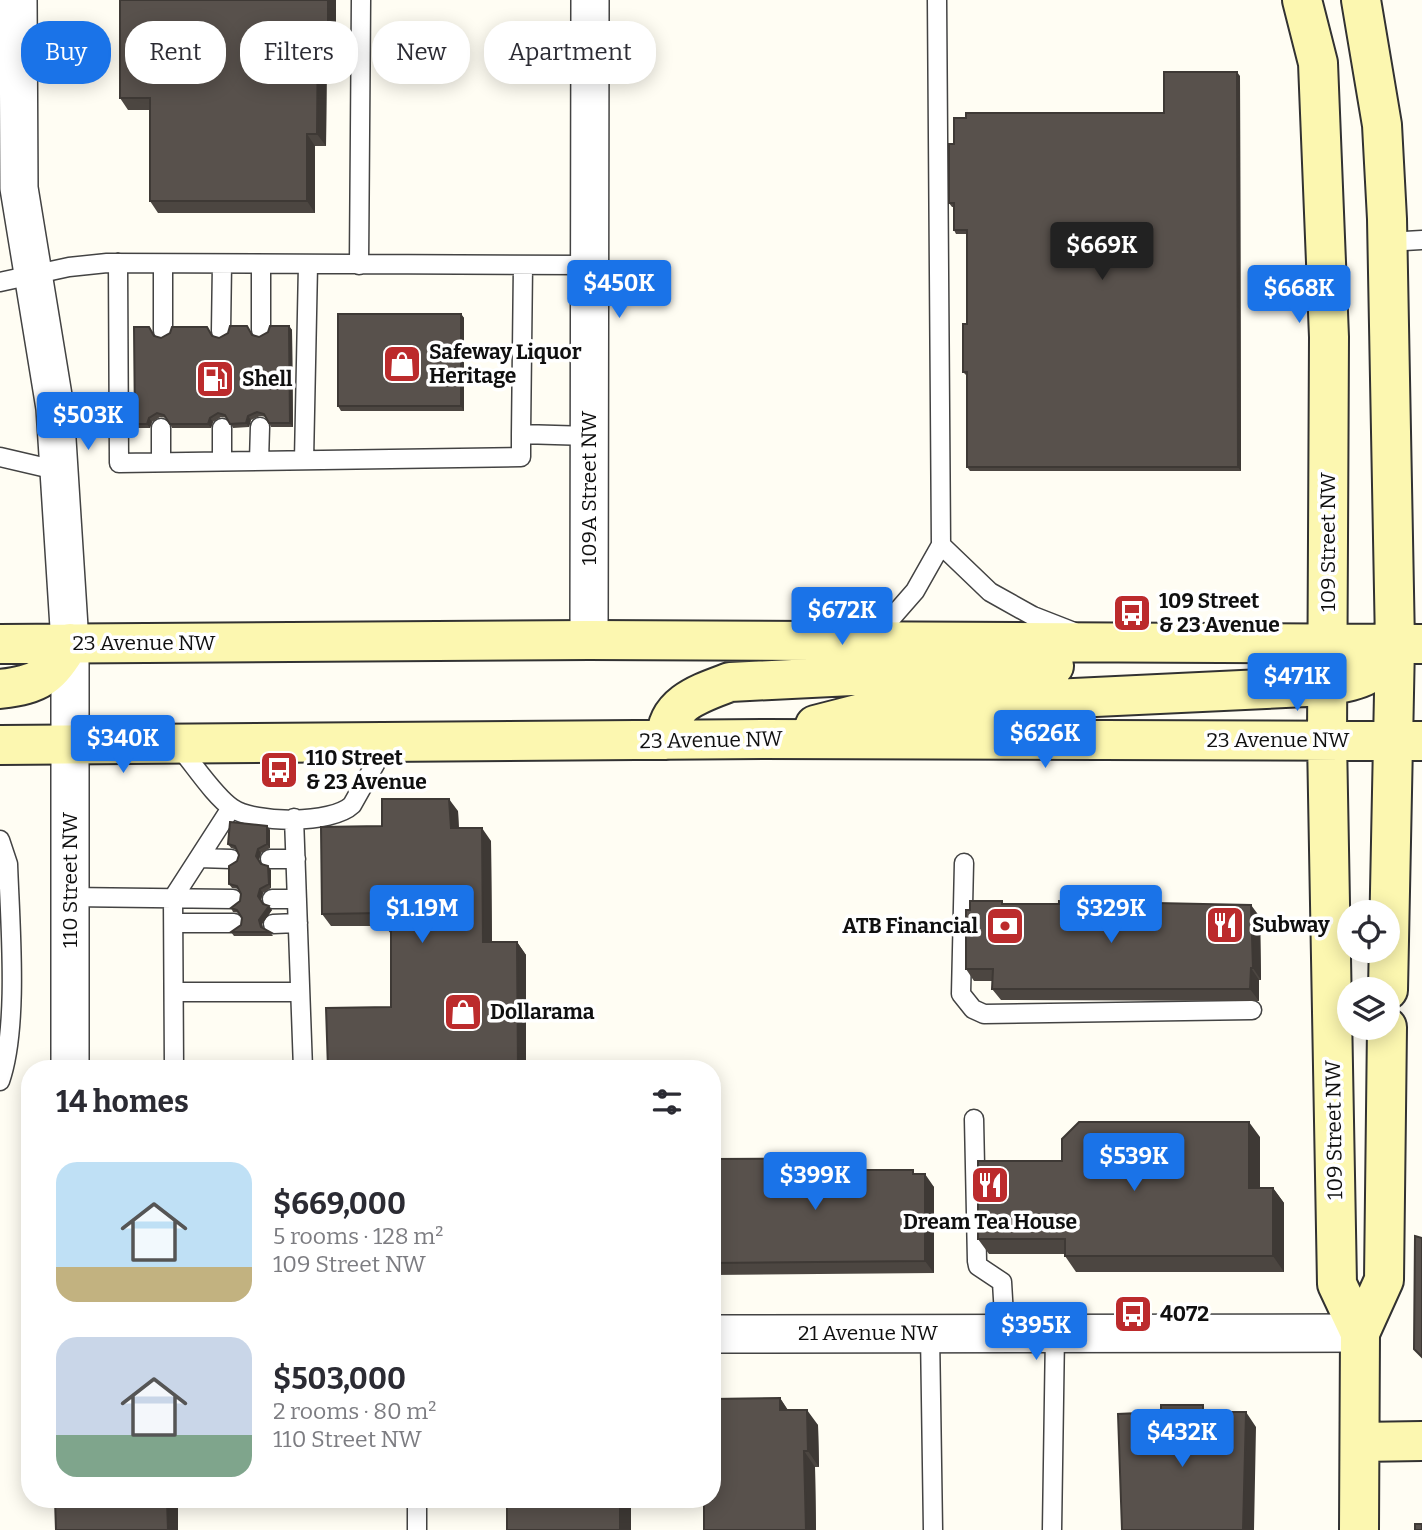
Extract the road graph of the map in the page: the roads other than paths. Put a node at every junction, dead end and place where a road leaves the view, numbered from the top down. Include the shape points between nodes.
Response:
1 (18, 0) edge
2 (361, 0) edge
3 (590, 0) edge
4 (937, 0) edge
5 (1303, 0) edge
6 (1361, 0) edge
7 (1405, 241) edge
8 (0, 247) edge
9 (118, 263) junction
10 (163, 264) junction
11 (222, 264) junction
12 (261, 265) junction
13 (308, 265) junction
14 (359, 265) junction
15 (523, 265) junction
16 (590, 265) junction
17 (16, 278) edge
18 (261, 330) dead end
19 (163, 331) dead end
20 (222, 331) dead end
21 (260, 427) dead end
22 (161, 428) dead end
23 (222, 428) dead end
24 (521, 434) junction
25 (589, 436) junction
26 (0, 457) edge
27 (304, 460) junction
28 (222, 461) junction
29 (259, 461) junction
30 (161, 462) junction
31 (60, 471) junction
32 (941, 545) junction
33 (589, 640) junction
34 (871, 641) junction
35 (70, 643) junction
36 (1104, 643) junction
37 (0, 644) edge
38 (1408, 644) edge
39 (1328, 645) junction
40 (1327, 686) junction
41 (0, 689) edge
42 (1407, 721) edge
43 (763, 739) junction
44 (666, 740) junction
45 (1327, 740) junction
46 (387, 743) junction
47 (0, 745) edge
48 (69, 745) junction
49 (178, 746) junction
50 (231, 808) junction
51 (294, 818) junction
52 (0, 840) edge
53 (199, 858) junction
54 (231, 859) dead end
55 (270, 859) dead end
56 (296, 859) junction
57 (964, 863) dead end
58 (70, 897) junction
59 (173, 898) junction
60 (233, 899) dead end
61 (272, 899) dead end
62 (297, 899) junction
63 (174, 923) junction
64 (234, 923) dead end
65 (298, 923) junction
66 (273, 924) dead end
67 (1389, 977) edge
68 (174, 992) junction
69 (300, 992) junction
70 (1252, 1010) edge
71 (1387, 1040) edge
72 (70, 1060) edge
73 (174, 1060) edge
74 (303, 1060) edge
75 (0, 1081) edge
76 (974, 1119) dead end
77 (930, 1333) junction
78 (1005, 1333) junction
79 (1055, 1333) junction
80 (1360, 1333) junction
81 (721, 1334) edge
82 (1360, 1441) junction
83 (1422, 1441) edge
84 (417, 1508) edge
85 (417, 1530) edge
86 (933, 1530) edge
87 (1052, 1530) edge
88 (1359, 1530) edge

1 - 17 street, 110 Street NW
2 - 14 lane
3 - 16 street, 109A Street NW
4 - 32 lane
5 - 39 main road, 109 Street NW via 1318,63 1329,324
6 - 7 main road
7 - 38 main road
8 - 17 street
9 - 10 lane
9 - 17 lane
9 - 30 lane via 120,463
10 - 11 lane
10 - 19 lane
11 - 12 lane
11 - 20 lane
12 - 13 lane
12 - 18 lane
13 - 14 lane
13 - 27 lane
14 - 15 lane
15 - 16 lane
15 - 24 lane
16 - 25 street, 109A Street NW
17 - 31 street, 110 Street NW via 43,319
21 - 29 lane
22 - 30 lane
23 - 28 lane
24 - 25 lane
24 - 27 lane via 521,457
25 - 33 street, 109A Street NW
26 - 31 lane
27 - 29 lane
28 - 29 lane
28 - 30 lane
31 - 35 street, 110 Street NW
32 - 34 lane via 915,591
32 - 36 lane via 990,592 1033,616
33 - 34 main road, 23 Avenue NW
33 - 35 main road, 23 Avenue NW
34 - 36 main road, 23 Avenue NW
35 - 37 main road, 23 Avenue NW
35 - 41 main road via 51,674
35 - 48 street, 110 Street NW
36 - 39 main road, 23 Avenue NW
36 - 44 main road via 1053,667 730,682 687,699 666,726
38 - 39 main road, 23 Avenue NW
38 - 40 main road via 1374,673
38 - 42 main road
39 - 40 main road, 109 Street NW
40 - 43 main road via 885,707
40 - 45 main road, 109 Street NW
42 - 45 main road
42 - 67 main road
43 - 44 main road, 23 Avenue NW
43 - 45 main road, 23 Avenue NW
44 - 46 main road, 23 Avenue NW
45 - 80 main road, 109 Street NW via 1337,1284
46 - 49 main road, 23 Avenue NW
46 - 51 lane via 345,812 329,818
47 - 48 main road, 23 Avenue NW
48 - 49 main road, 23 Avenue NW
48 - 58 street, 110 Street NW
49 - 50 lane
50 - 51 lane
50 - 53 lane
51 - 56 lane
52 - 75 lane via 8,864 10,1028
53 - 54 lane
53 - 59 lane
55 - 56 lane
56 - 62 lane
57 - 70 lane via 961,994 973,1009 984,1014
58 - 59 lane
58 - 72 street, 110 Street NW
59 - 60 lane
59 - 63 lane
61 - 62 lane
62 - 65 lane
63 - 64 lane
63 - 68 lane
65 - 66 lane
65 - 69 lane
68 - 69 lane
68 - 73 lane
69 - 74 lane
71 - 80 main road, 109 Street NW via 1384,1280
76 - 78 lane via 977,1261 1004,1287
77 - 78 street, 21 Avenue NW
77 - 81 street, 21 Avenue NW
77 - 86 lane
78 - 79 street, 21 Avenue NW
79 - 80 street, 21 Avenue NW
79 - 87 lane
80 - 82 main road, 109 Street NW
82 - 83 main road
82 - 88 main road, 109 Street NW
84 - 85 lane

